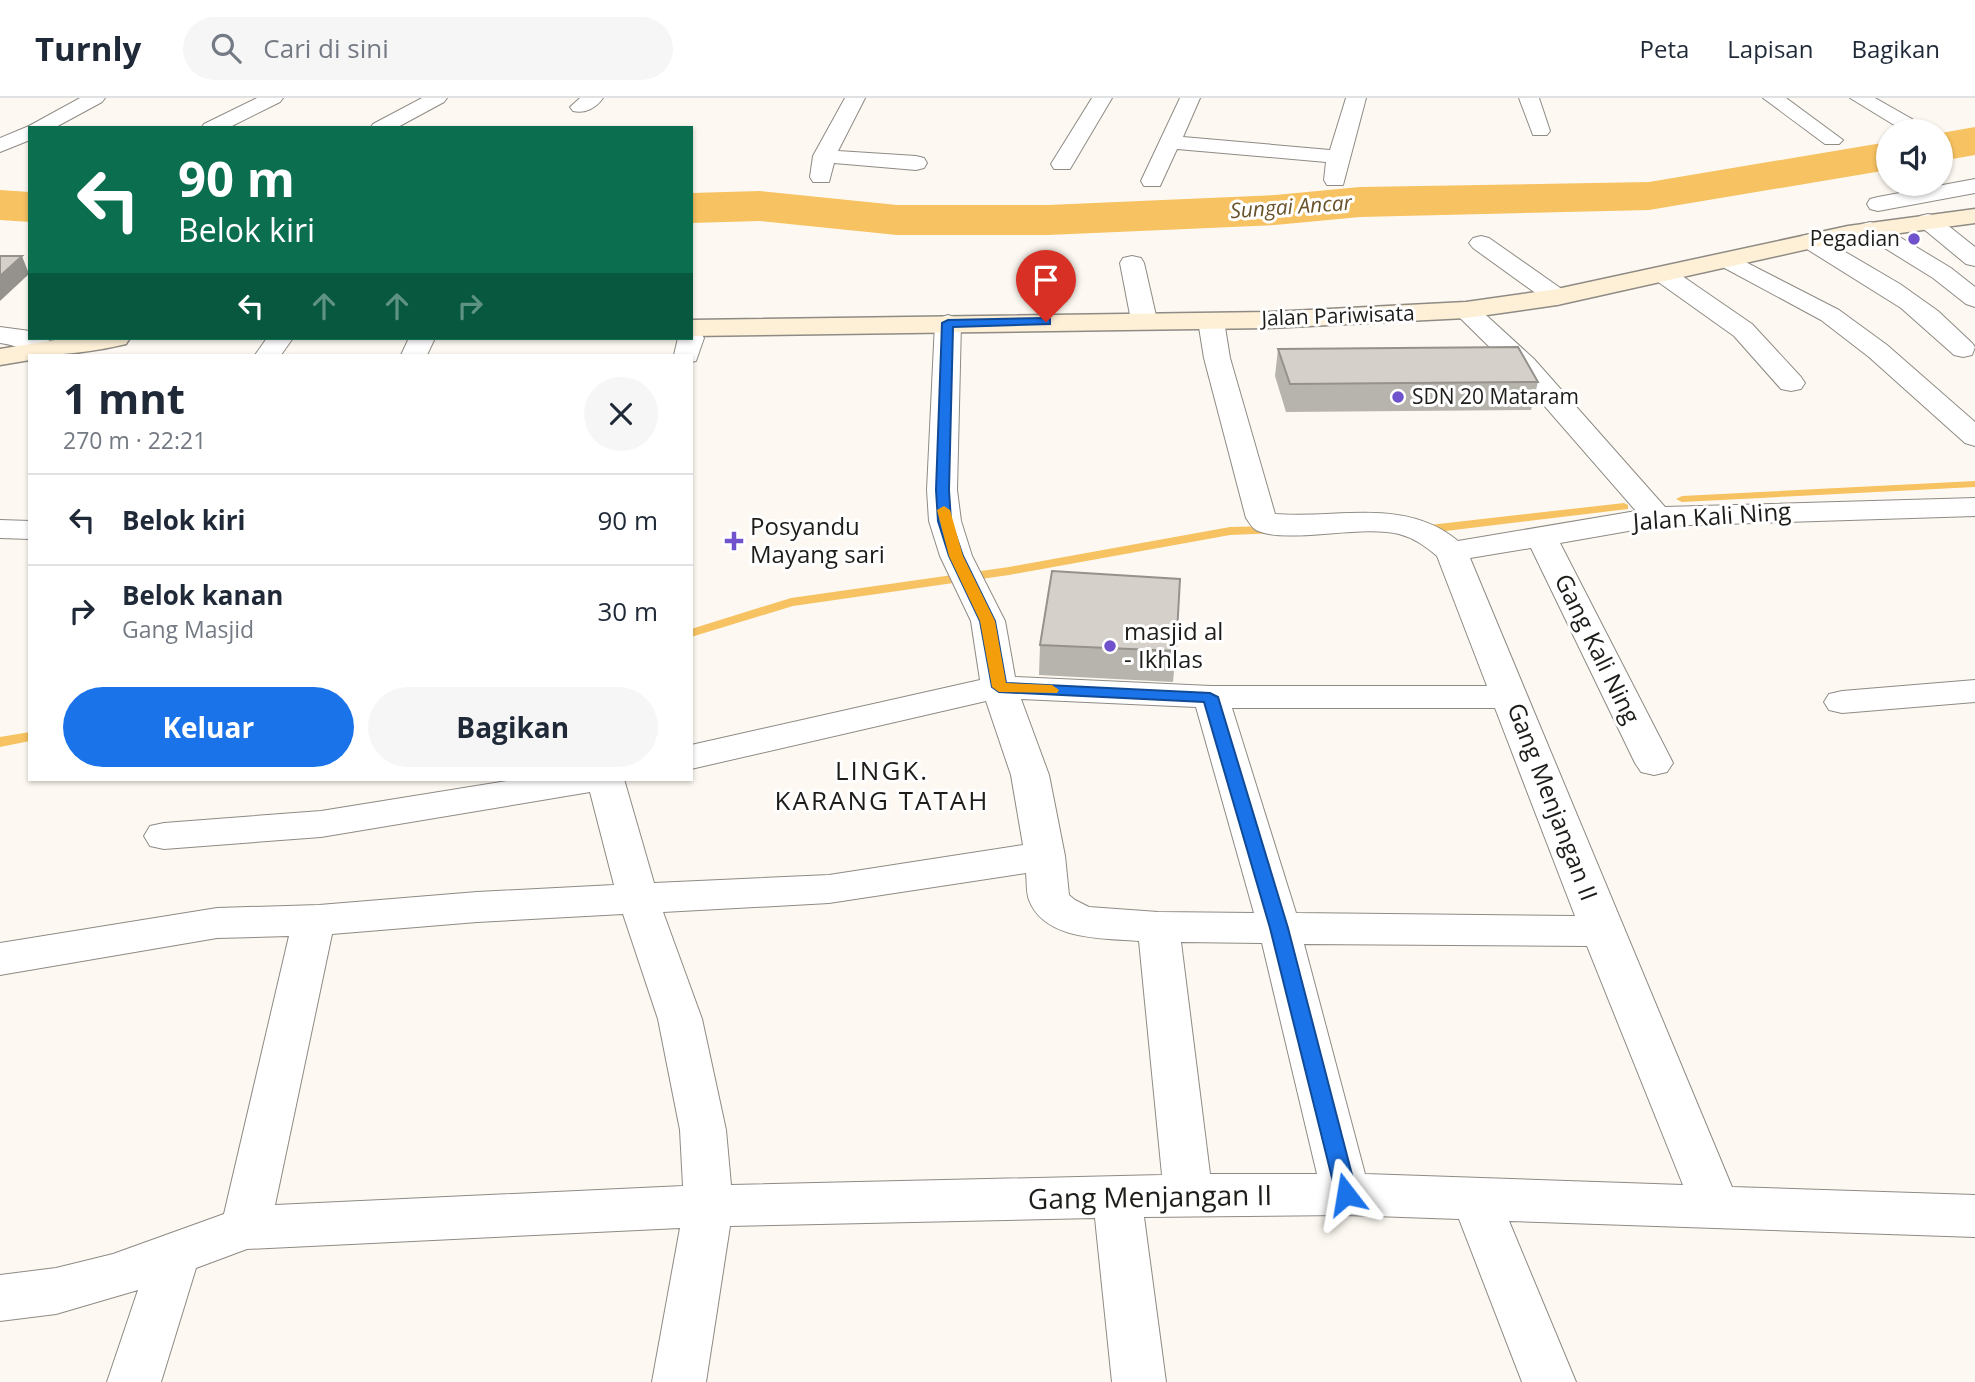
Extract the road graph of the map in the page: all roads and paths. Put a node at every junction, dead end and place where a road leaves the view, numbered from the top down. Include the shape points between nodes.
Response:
1 (95, 98) edge
2 (273, 98) edge
3 (855, 98) edge
4 (1102, 98) edge
5 (1190, 98) edge
6 (1356, 98) edge
7 (1530, 98) edge
8 (1773, 98) edge
9 (1860, 98) edge
10 (431, 99) edge
11 (1898, 119) edge
12 (42, 126) edge
13 (215, 126) edge
14 (384, 126) edge
15 (1541, 131) dead end
16 (28, 133) edge
17 (1832, 140) dead end
18 (1170, 142) junction
19 (0, 146) edge
20 (824, 156) junction
21 (1338, 157) junction
22 (916, 163) dead end
23 (1062, 164) dead end
24 (1186, 167) dead end
25 (1335, 180) dead end
26 (821, 182) dead end
27 (1975, 186) edge
28 (1975, 216) edge
29 (1874, 217) junction
30 (1928, 221) junction
31 (1810, 241) junction
32 (1481, 243) dead end
33 (1975, 258) edge
34 (1728, 260) junction
35 (1132, 263) dead end
36 (1663, 274) junction
37 (1557, 298) junction
38 (1466, 310) junction
39 (1972, 314) edge
40 (1144, 320) junction
41 (1210, 321) junction
42 (948, 323) junction
43 (693, 332) edge
44 (0, 335) edge
45 (28, 339) edge
46 (31, 340) edge
47 (102, 340) edge
48 (45, 348) junction
49 (1964, 349) dead end
50 (0, 357) edge
51 (1791, 383) dead end
52 (1975, 437) edge
53 (1975, 507) edge
54 (1657, 517) junction
55 (0, 529) edge
56 (28, 530) edge
57 (1540, 535) junction
58 (1444, 547) junction
59 (999, 687) junction
60 (1975, 691) edge
61 (1210, 697) junction
62 (1511, 697) junction
63 (1842, 702) dead end
64 (693, 758) edge
65 (1654, 763) dead end
66 (583, 781) edge
67 (606, 781) edge
68 (164, 836) dead end
69 (1045, 856) junction
70 (638, 899) junction
71 (314, 919) junction
72 (1158, 927) junction
73 (1279, 928) junction
74 (1602, 931) junction
75 (0, 959) edge
76 (1346, 1194) junction
77 (1188, 1195) junction
78 (1117, 1198) junction
79 (1476, 1199) junction
80 (709, 1206) junction
81 (1716, 1207) junction
82 (1975, 1216) edge
83 (246, 1228) junction
84 (174, 1256) junction
85 (0, 1298) edge
86 (134, 1382) edge
87 (679, 1382) edge
88 (1139, 1382) edge
89 (1549, 1382) edge

1 - 12 street
2 - 13 street
3 - 20 street
4 - 23 street
5 - 18 street
6 - 21 street
7 - 15 street
8 - 17 street
9 - 11 street
10 - 14 street
16 - 19 street
18 - 21 street
18 - 24 street via 1156,173
20 - 22 street
20 - 26 street
21 - 25 street
27 - 29 street
28 - 30 street, Jalan Pariwisata
29 - 30 street, Jalan Pariwisata
29 - 31 street, Jalan Pariwisata
29 - 39 street via 1942,273
30 - 33 street
31 - 34 street, Jalan Pariwisata
31 - 49 street via 1906,299
32 - 37 street
34 - 36 street, Jalan Pariwisata
34 - 52 street via 1830,315
35 - 40 street
36 - 37 street, Jalan Pariwisata
36 - 51 street via 1743,330
37 - 38 street, Jalan Pariwisata
38 - 41 street, Jalan Pariwisata
38 - 54 street via 1532,374
40 - 41 street, Jalan Pariwisata
40 - 42 street, Jalan Pariwisata
41 - 58 street via 1266,523 1386,522 1407,525
42 - 43 street, Jalan Pariwisata
42 - 59 street via 944,521 988,621
44 - 45 street
46 - 48 street
47 - 48 street
48 - 50 street
53 - 54 street, Jalan Kali Ning
54 - 57 street, Jalan Kali Ning
55 - 56 street
57 - 58 street, Jalan Kali Ning
57 - 65 street, Gang Kali Ning
58 - 62 street, Gang Menjangan II
59 - 61 street
59 - 64 street
59 - 69 street via 1030,775
60 - 63 street
61 - 62 street
61 - 73 street
62 - 74 street, Gang Menjangan II
66 - 68 street via 321,824
67 - 70 street
69 - 70 street via 829,889
69 - 72 street via 1049,899 1060,911 1083,922
70 - 71 street
70 - 80 street via 680,1019 702,1130
71 - 75 street via 217,923
71 - 83 street
72 - 73 street
72 - 77 street
73 - 74 street
73 - 76 street
74 - 81 street, Gang Menjangan II
76 - 77 street, Gang Menjangan II
76 - 79 street, Gang Menjangan II
77 - 78 street, Gang Menjangan II
78 - 80 street, Gang Menjangan II
78 - 88 street
79 - 81 street, Gang Menjangan II
79 - 89 street
80 - 83 street, Gang Menjangan II
80 - 87 street
81 - 82 street, Gang Menjangan II
83 - 84 street, Gang Menjangan II
84 - 85 street, Gang Menjangan II via 56,1291
84 - 86 street

